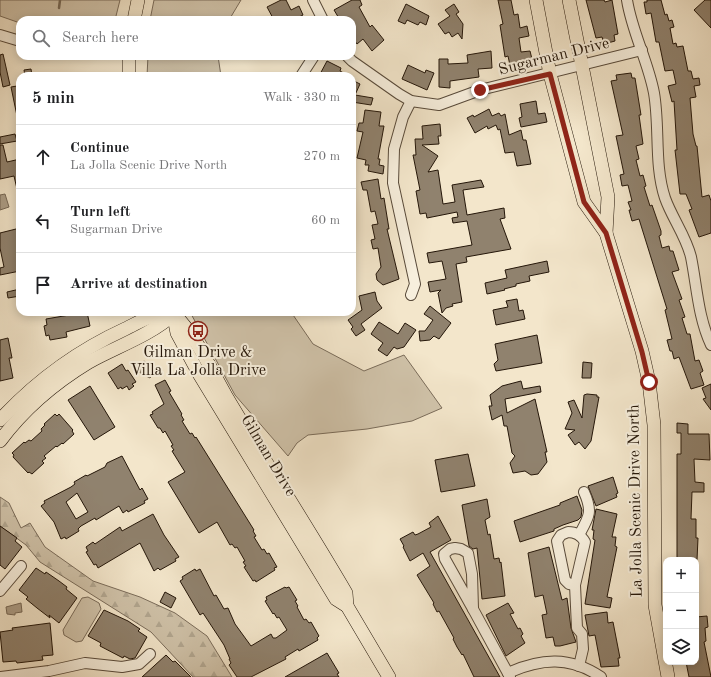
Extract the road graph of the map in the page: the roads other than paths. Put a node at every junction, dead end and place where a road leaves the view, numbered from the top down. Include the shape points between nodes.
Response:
1 (138, 0) edge
2 (313, 0) edge
3 (536, 0) edge
4 (569, 0) edge
5 (628, 0) edge
6 (135, 16) edge
7 (321, 16) edge
8 (0, 35) edge
9 (16, 40) edge
10 (642, 50) junction
11 (130, 60) edge
12 (311, 60) edge
13 (351, 60) edge
14 (582, 66) junction
15 (129, 72) edge
16 (304, 72) edge
17 (550, 74) junction
18 (411, 101) junction
19 (606, 233) junction
20 (411, 295) dead end
21 (153, 316) edge
22 (171, 316) edge
23 (174, 316) edge
24 (711, 345) edge
25 (0, 420) edge
26 (0, 441) edge
27 (584, 492) dead end
28 (579, 535) junction
29 (21, 566) dead end
30 (575, 585) junction
31 (0, 591) edge
32 (473, 609) junction
33 (150, 654) dead end
34 (580, 666) junction
35 (509, 675) edge
36 (1, 677) edge
37 (389, 677) edge
38 (602, 677) edge
39 (668, 677) edge

1 - 6 main road
2 - 7 street
3 - 17 main road, La Jolla Scenic Drive North
4 - 14 main road, La Jolla Scenic Drive North
5 - 10 street via 630,17
8 - 9 street
10 - 14 street, Sugarman Drive
10 - 24 street via 657,110 660,175 664,193 690,255 703,326
11 - 15 main road
12 - 16 street
13 - 18 street, Sugarman Drive
14 - 17 street, Sugarman Drive
14 - 19 main road, La Jolla Scenic Drive North via 608,197
17 - 18 street, Sugarman Drive via 480,90 439,105
17 - 19 main road, La Jolla Scenic Drive North via 584,202
18 - 20 street via 403,117 394,149 393,183 415,284
19 - 39 main road, La Jolla Scenic Drive North via 649,382 654,425 655,605
21 - 25 main road via 105,338 58,367 23,396
22 - 26 main road via 159,328 122,345 66,378 32,405
23 - 37 main road, Gilman Drive via 177,333 235,435 336,599 347,606
27 - 28 street via 590,510
28 - 30 street via 584,542
28 - 30 street via 568,532 561,535 557,541 565,580
29 - 31 street
30 - 34 street via 577,628 582,634 583,649
32 - 32 street via 472,574 468,553 461,549 450,549 444,554 445,559
32 - 35 street
33 - 36 street via 139,664 122,667 85,663
34 - 35 street via 560,661 544,661 526,664
34 - 38 street

